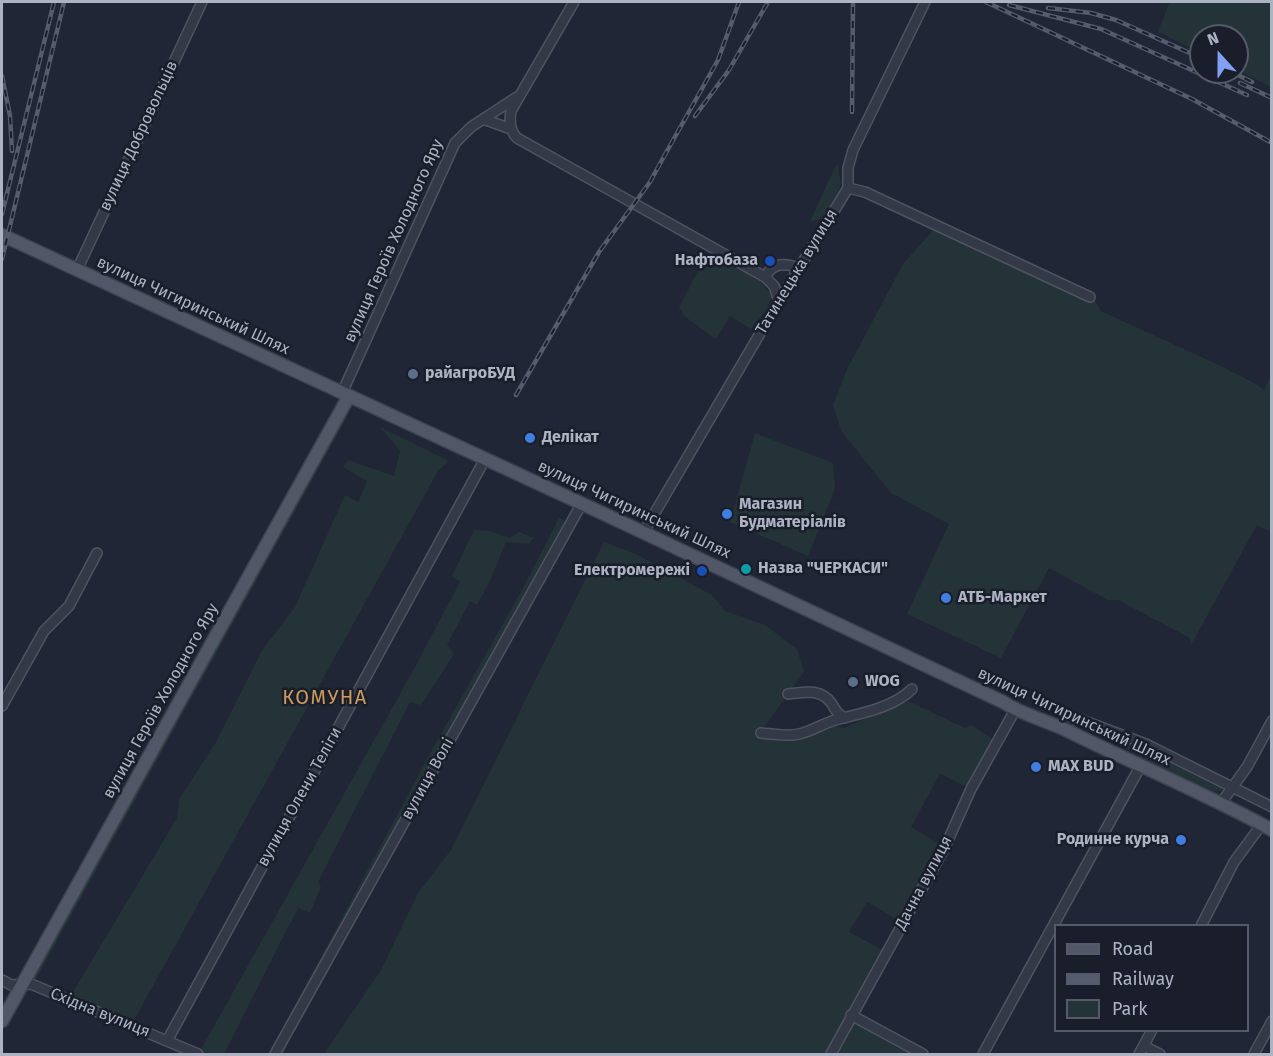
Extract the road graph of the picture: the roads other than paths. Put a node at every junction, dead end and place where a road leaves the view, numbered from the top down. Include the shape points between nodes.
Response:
1 (202, 2) edge
2 (574, 2) edge
3 (926, 2) edge
4 (519, 95) junction
5 (483, 119) junction
6 (511, 129) junction
7 (848, 188) junction
8 (7, 238) edge
9 (800, 268) junction
10 (77, 270) junction
11 (765, 277) junction
12 (1090, 297) dead end
13 (778, 302) junction
14 (346, 394) junction
15 (485, 459) junction
16 (582, 503) junction
17 (643, 532) junction
18 (97, 553) dead end
19 (912, 689) dead end
20 (788, 694) dead end
21 (2, 706) edge
22 (1015, 710) junction
23 (845, 718) junction
24 (1272, 721) edge
25 (1058, 726) junction
26 (761, 732) dead end
27 (1140, 767) junction
28 (1233, 787) junction
29 (1221, 803) junction
30 (1272, 807) edge
31 (1267, 827) edge
32 (1054, 924) edge
33 (1054, 924) edge
34 (1202, 924) edge
35 (2, 980) edge
36 (22, 985) junction
37 (851, 1015) junction
38 (2, 1021) edge
39 (1272, 1022) edge
40 (1151, 1032) edge
41 (167, 1041) junction
42 (1141, 1050) edge
43 (198, 1054) edge
44 (275, 1054) edge
45 (831, 1054) edge
46 (923, 1054) edge
47 (983, 1054) edge
48 (1160, 1054) edge
49 (1254, 1054) edge

1 - 10 street, вулиця Добровольців
2 - 4 street, вулиця Героїв Холодного Яру
3 - 7 street, Татинецька вулиця via 854,150 848,168
4 - 5 street, вулиця Героїв Холодного Яру
4 - 6 street via 511,111
5 - 6 street
5 - 14 street, вулиця Героїв Холодного Яру via 453,146
6 - 11 street via 517,138
7 - 9 street, Татинецька вулиця
7 - 12 street via 865,192
8 - 10 main road, вулиця Чигиринський Шлях
9 - 11 street via 781,264
9 - 13 street, Татинецька вулиця
10 - 14 main road, вулиця Чигиринський Шлях
11 - 13 street via 774,286
13 - 17 street, Татинецька вулиця
14 - 15 main road, вулиця Чигиринський Шлях
14 - 36 main road, вулиця Героїв Холодного Яру
15 - 16 main road, вулиця Чигиринський Шлях
15 - 41 street, вулиця Олени Теліги
16 - 17 main road, вулиця Чигиринський Шлях
16 - 44 street, вулиця Волі
17 - 22 main road, вулиця Чигиринський Шлях
18 - 21 street via 69,606 44,631
19 - 23 street via 904,696
20 - 23 street via 819,693
22 - 25 main road, вулиця Чигиринський Шлях
22 - 37 street, Дачна вулиця via 971,789 940,856
23 - 26 street via 798,734
24 - 28 street
25 - 27 main road, вулиця Чигиринський Шлях
25 - 28 street via 1077,718 1146,744
27 - 29 main road, вулиця Чигиринський Шлях
27 - 32 street
28 - 29 street
28 - 30 street
29 - 31 main road, вулиця Чигиринський Шлях
31 - 34 street via 1234,862
33 - 47 street
35 - 36 street, Східна вулиця
36 - 38 main road, вулиця Героїв Холодного Яру
36 - 41 street, Східна вулиця via 31,984
37 - 45 street, Дачна вулиця
37 - 46 street
39 - 49 street
40 - 42 street
41 - 43 street, Східна вулиця
42 - 48 street

